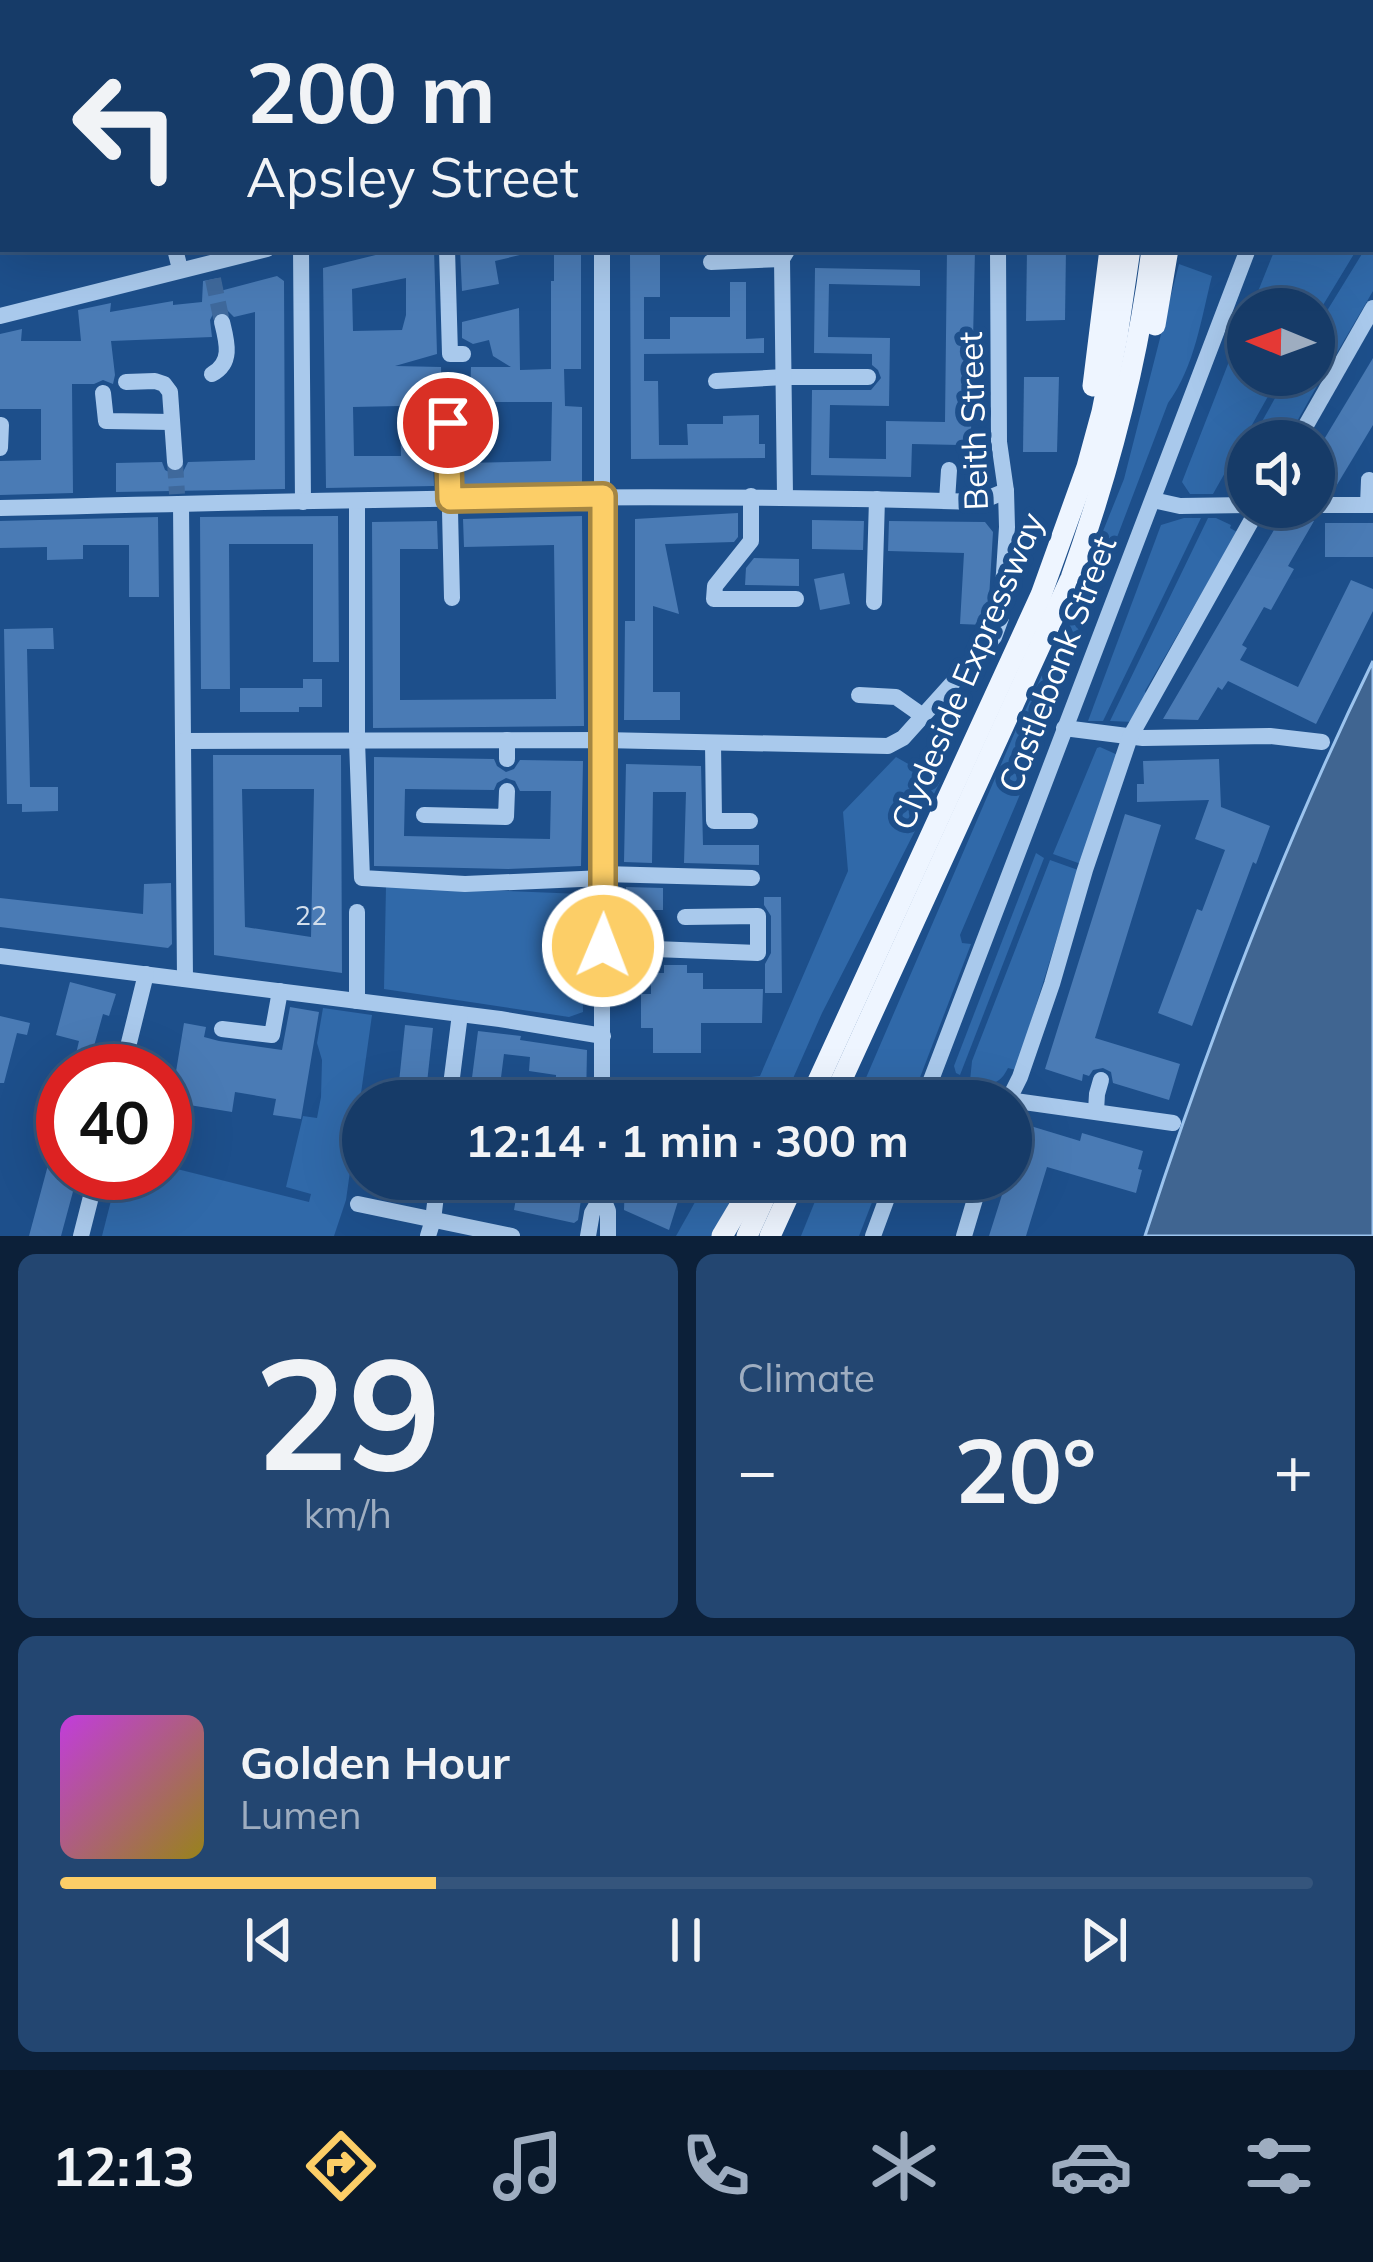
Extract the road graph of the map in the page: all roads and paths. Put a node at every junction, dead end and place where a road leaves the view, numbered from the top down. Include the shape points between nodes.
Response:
1 (177, 252) edge
2 (259, 252) edge
3 (301, 252) edge
4 (447, 252) edge
5 (602, 252) edge
6 (998, 252) edge
7 (1110, 252) edge
8 (1130, 252) edge
9 (1151, 252) edge
10 (1167, 252) edge
11 (1247, 252) edge
12 (785, 254) edge
13 (711, 262) dead end
14 (180, 269) junction
15 (1373, 308) edge
16 (0, 316) edge
17 (222, 322) tunnel mouth
18 (463, 354) dead end
19 (212, 374) dead end
20 (784, 377) junction
21 (868, 377) dead end
22 (716, 381) dead end
23 (126, 382) dead end
24 (103, 393) dead end
25 (1309, 420) edge
26 (172, 422) junction
27 (448, 423) dead end
28 (1, 425) edge
29 (0, 448) edge
30 (175, 462) tunnel mouth
31 (949, 470) dead end
32 (1369, 480) dead end
33 (1006, 491) junction
34 (603, 496) junction
35 (751, 496) junction
36 (784, 496) junction
37 (450, 499) junction
38 (877, 499) junction
39 (357, 500) junction
40 (1153, 500) junction
41 (179, 501) junction
42 (947, 501) junction
43 (303, 502) junction
44 (1227, 505) edge
45 (1335, 505) edge
46 (1371, 505) edge
47 (0, 508) edge
48 (1070, 517) junction
49 (1247, 528) edge
50 (1071, 578) junction
51 (452, 598) dead end
52 (796, 599) dead end
53 (874, 602) dead end
54 (859, 695) dead end
55 (923, 716) junction
56 (1064, 728) junction
57 (1130, 737) junction
58 (603, 740) junction
59 (183, 741) junction
60 (357, 741) junction
61 (712, 742) junction
62 (1322, 742) dead end
63 (507, 790) dead end
64 (424, 815) dead end
65 (749, 821) dead end
66 (604, 876) junction
67 (752, 878) dead end
68 (902, 899) junction
69 (357, 912) dead end
70 (686, 917) dead end
71 (603, 946) junction
72 (0, 956) edge
73 (146, 974) junction
74 (185, 979) junction
75 (280, 991) junction
76 (357, 1001) junction
77 (878, 1001) junction
78 (460, 1014) junction
79 (222, 1029) dead end
80 (603, 1036) junction
81 (129, 1044) edge
82 (451, 1080) edge
83 (602, 1080) edge
84 (805, 1080) edge
85 (819, 1080) edge
86 (842, 1080) edge
87 (855, 1080) edge
88 (931, 1080) edge
89 (1018, 1080) edge
90 (1101, 1080) dead end
91 (1032, 1104) edge
92 (1096, 1112) junction
93 (1164, 1121) dead end
94 (90, 1200) edge
95 (597, 1200) edge
96 (605, 1200) edge
97 (743, 1200) edge
98 (763, 1200) edge
99 (786, 1200) edge
100 (802, 1200) edge
101 (886, 1200) edge
102 (975, 1200) edge
103 (358, 1204) dead end
104 (430, 1228) edge
105 (81, 1236) edge
106 (512, 1236) edge
107 (588, 1236) edge
108 (608, 1236) edge
109 (722, 1236) edge
110 (747, 1236) edge
111 (770, 1236) edge
112 (786, 1236) edge
113 (873, 1236) edge
114 (964, 1236) edge

1 - 14 street
2 - 14 street via 212,270
3 - 43 street
4 - 18 street via 450,354
5 - 34 street
6 - 33 street, Beith Street
7 - 48 main road
8 - 48 main road, Clydeside Expressway via 1102,412
9 - 50 main road, Clydeside Expressway via 1124,409
10 - 50 main road via 1118,478 1090,554
11 - 40 street, Castlebank Street
12 - 13 street
12 - 20 street
14 - 16 street
15 - 25 street
17 - 19 street via 227,359
20 - 21 street
20 - 22 street
20 - 36 street
23 - 26 street via 164,384
24 - 26 street via 106,421
26 - 30 street
27 - 37 street
28 - 29 street
31 - 42 street
32 - 46 street
33 - 42 street via 979,502
33 - 55 street, Beith Street via 1004,590 994,638
34 - 35 street
34 - 37 street
34 - 58 street
35 - 36 street
35 - 52 street via 751,541 715,586 714,599
36 - 38 street
37 - 39 street
37 - 51 street
38 - 42 street
38 - 53 street
39 - 43 street
39 - 60 street
40 - 44 street
40 - 56 street, Castlebank Street
41 - 43 street
41 - 47 street
41 - 59 street
45 - 46 street
48 - 68 main road, Clydeside Expressway
49 - 57 street
50 - 77 main road, Clydeside Expressway
54 - 55 street via 896,697
55 - 61 street, Beith Street via 888,746
56 - 57 street
56 - 88 street, Castlebank Street
57 - 62 street
57 - 89 street
58 - 60 street, Beith Street via 507,750
58 - 61 street, Beith Street
58 - 66 street
59 - 60 street, Beith Street
59 - 74 street
60 - 66 street via 362,878 465,884
61 - 65 street via 714,821
63 - 64 street via 506,817
66 - 67 street
66 - 71 street
68 - 84 main road
68 - 85 main road, Clydeside Expressway
69 - 76 street
70 - 71 street via 758,916 758,953
71 - 80 street
72 - 73 street
73 - 74 street
73 - 81 street
74 - 75 street
75 - 76 street
75 - 79 street via 274,1034
76 - 78 street
77 - 86 main road, Clydeside Expressway
77 - 87 main road
78 - 80 street
78 - 82 street
80 - 83 street
90 - 92 street
91 - 92 street
92 - 93 street
94 - 105 street
95 - 107 street
96 - 108 street
97 - 109 main road
98 - 110 main road
99 - 111 main road
100 - 112 main road
101 - 113 street
102 - 114 street
103 - 104 street
104 - 106 street

